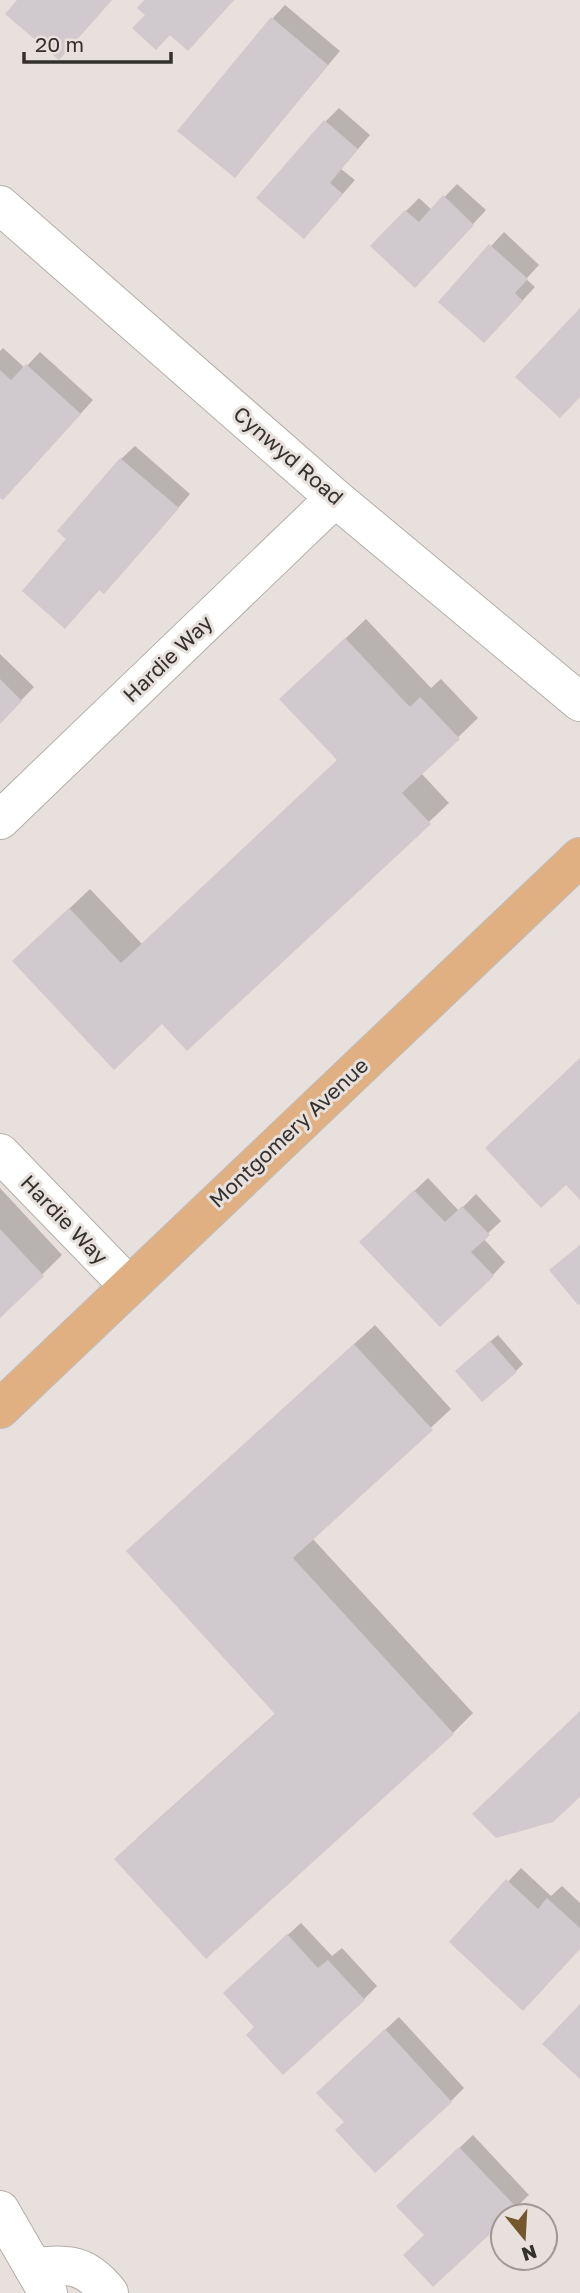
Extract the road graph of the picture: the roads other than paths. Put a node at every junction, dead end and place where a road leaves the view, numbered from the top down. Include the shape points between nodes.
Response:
1 (0, 205) edge
2 (335, 498) junction
3 (580, 702) edge
4 (0, 820) edge
5 (580, 857) edge
6 (0, 1153) edge
7 (129, 1286) junction
8 (0, 1409) edge
9 (0, 2210) edge
10 (40, 2280) edge
11 (110, 2293) edge

1 - 2 street, Cynwyd Road
2 - 3 street, Cynwyd Road
2 - 4 street, Hardie Way
5 - 7 main road, Montgomery Avenue
6 - 7 street, Hardie Way
7 - 8 main road, Montgomery Avenue
9 - 10 street
10 - 11 street via 66,2264 82,2268

